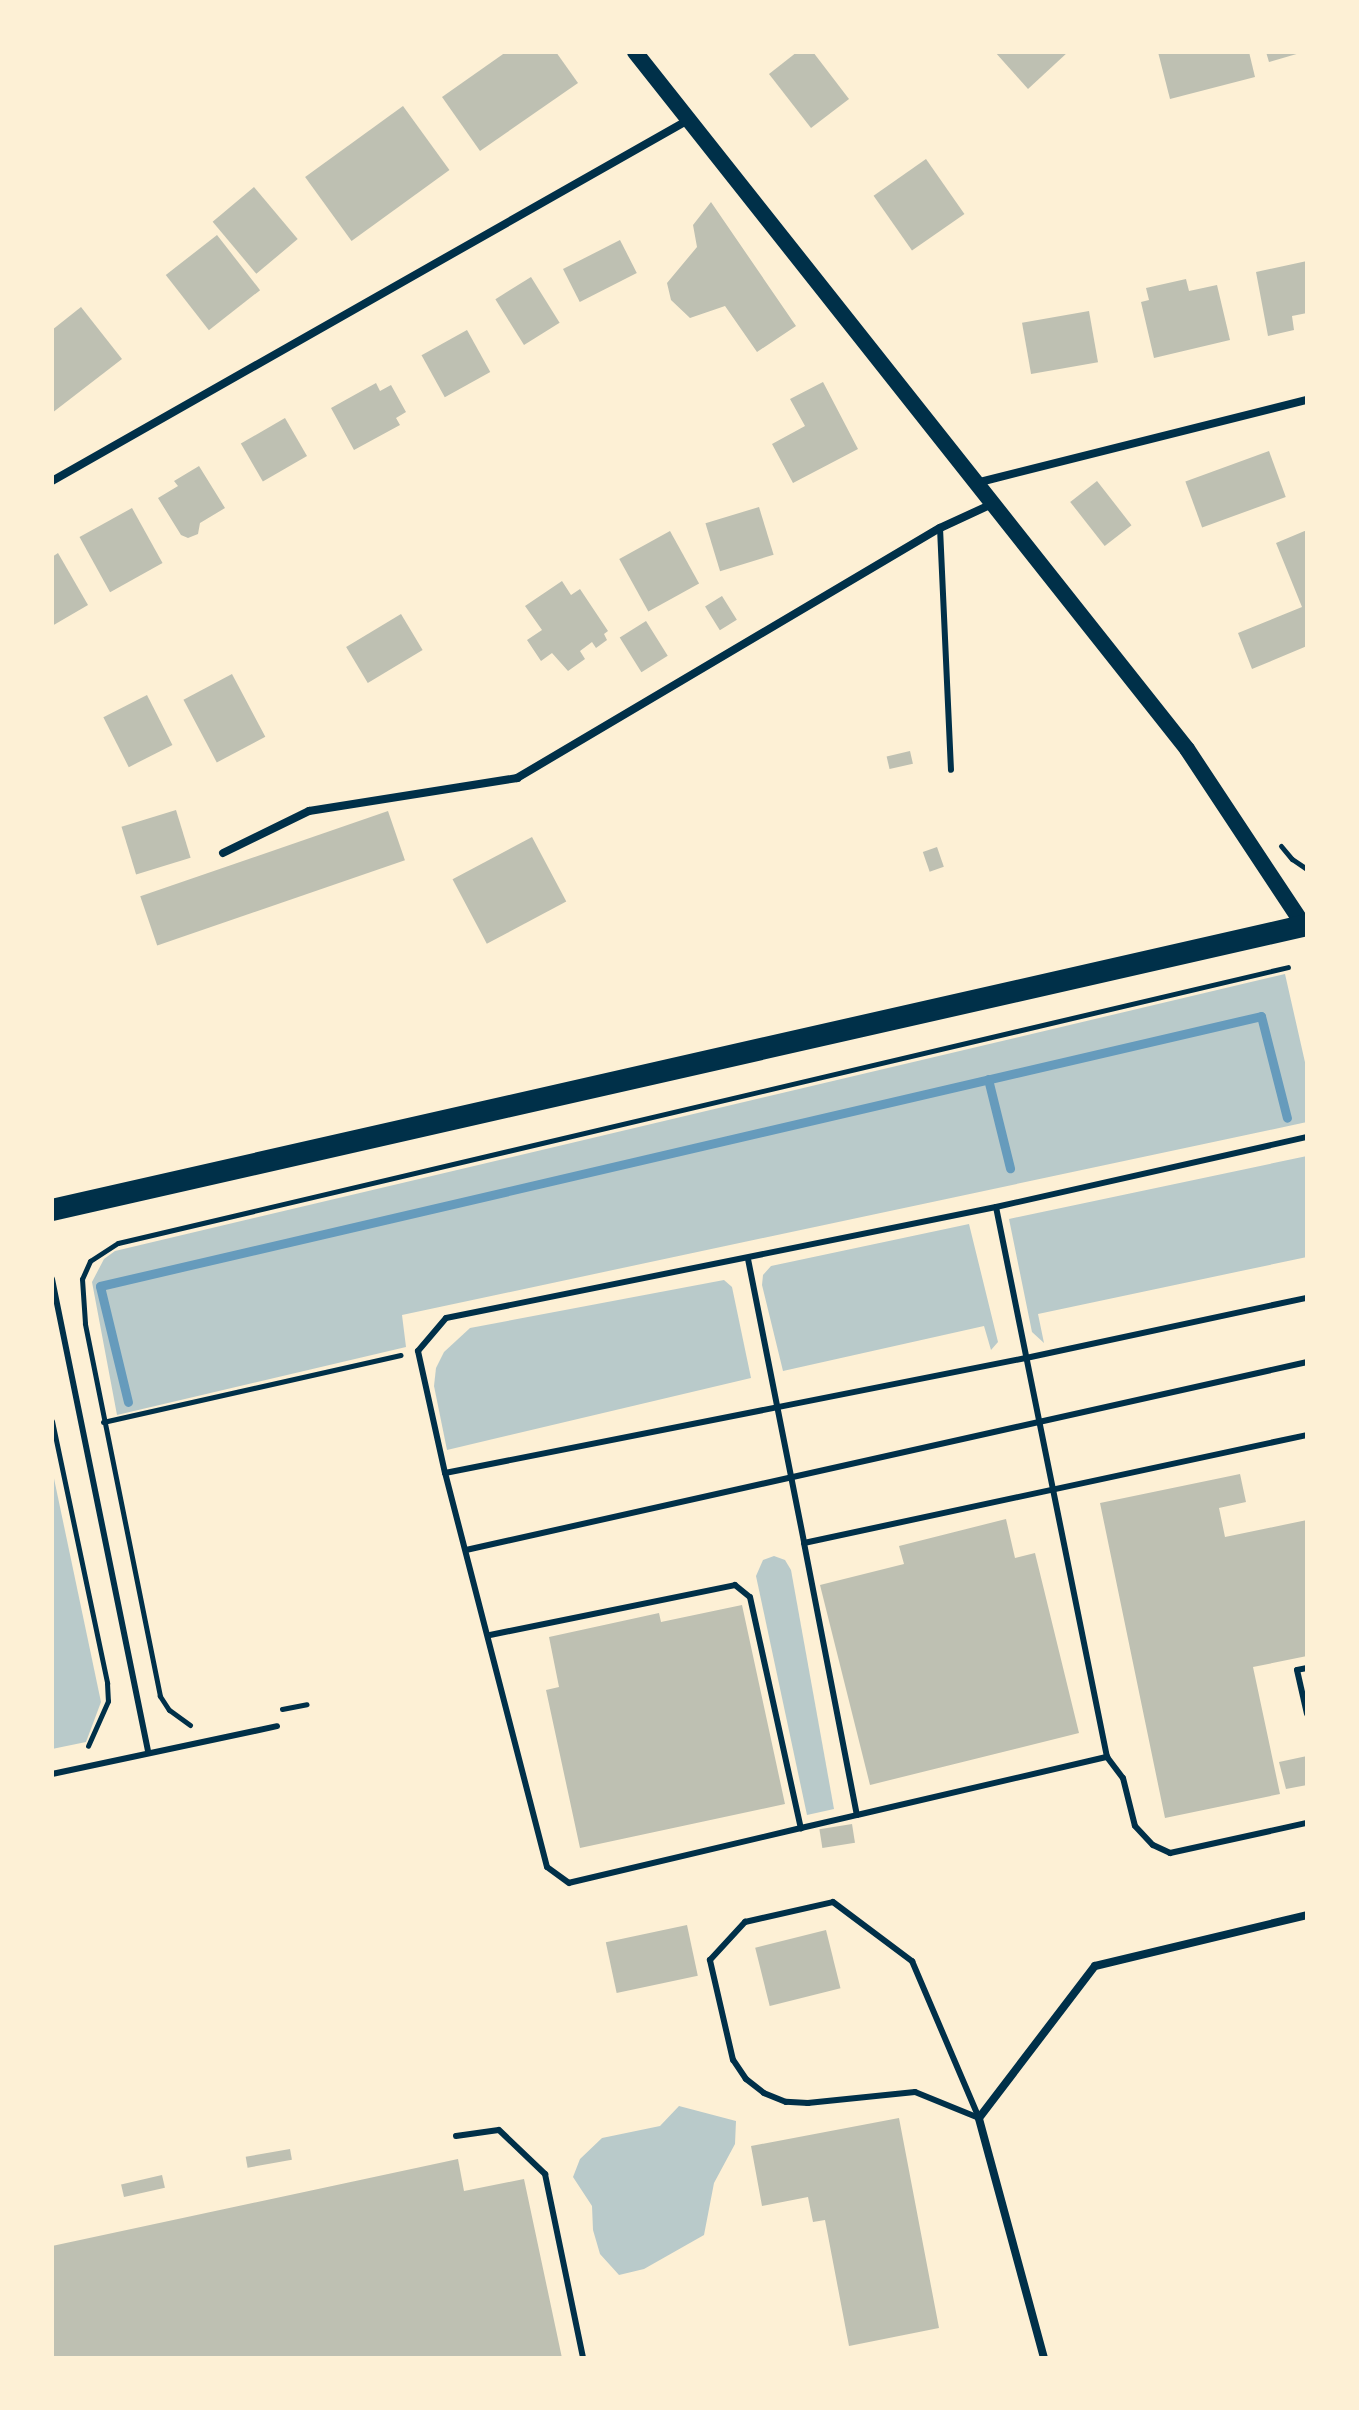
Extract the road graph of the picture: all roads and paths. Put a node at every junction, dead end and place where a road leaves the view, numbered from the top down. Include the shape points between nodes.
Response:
1 (635, 52) edge
2 (689, 120) junction
3 (1307, 400) edge
4 (52, 481) edge
5 (976, 483) junction
6 (993, 504) junction
7 (940, 528) junction
8 (951, 770) dead end
9 (223, 853) dead end
10 (1306, 929) edge
11 (1288, 967) dead end
12 (1307, 1137) edge
13 (996, 1207) junction
14 (52, 1210) edge
15 (748, 1259) junction
16 (52, 1279) edge
17 (1307, 1298) edge
18 (418, 1351) junction
19 (1026, 1358) junction
20 (1307, 1362) edge
21 (777, 1406) junction
22 (52, 1421) edge
23 (104, 1421) junction
24 (1039, 1422) junction
25 (82, 1426) junction
26 (1307, 1435) edge
27 (445, 1473) junction
28 (791, 1477) junction
29 (1052, 1487) junction
30 (804, 1543) junction
31 (466, 1550) junction
32 (490, 1635) junction
33 (1307, 1668) edge
34 (307, 1704) dead end
35 (277, 1710) dead end
36 (1307, 1714) edge
37 (197, 1726) dead end
38 (277, 1726) dead end
39 (82, 1749) dead end
40 (148, 1752) junction
41 (1107, 1757) junction
42 (52, 1774) edge
43 (857, 1815) junction
44 (1307, 1823) edge
45 (801, 1828) junction
46 (1307, 1915) edge
47 (979, 2118) junction
48 (456, 2136) dead end
49 (583, 2358) edge
50 (1044, 2358) edge

1 - 2 main road
2 - 4 street
2 - 5 main road
3 - 5 street
5 - 6 main road
6 - 7 street
6 - 10 main road via 1187,749
7 - 8 lane
7 - 9 street via 517,778 309,811
10 - 14 highway
11 - 23 path via 118,1243 90,1261 82,1279
12 - 13 lane
13 - 15 lane
13 - 19 lane
15 - 18 lane via 446,1318
15 - 21 lane
16 - 25 lane
17 - 19 lane
18 - 23 path
18 - 27 lane
19 - 21 lane
19 - 24 lane
20 - 24 lane
21 - 27 lane
21 - 28 lane
22 - 39 path via 107,1683 103,1715 90,1746
23 - 25 path
23 - 37 path via 160,1696 186,1724
24 - 28 lane
24 - 29 lane
25 - 40 lane
26 - 29 lane
27 - 31 lane
28 - 30 lane
28 - 31 lane
29 - 30 lane
29 - 41 lane
30 - 43 lane
31 - 32 lane
32 - 45 lane via 547,1867 569,1883
32 - 45 lane via 735,1585 750,1597
33 - 36 lane via 1297,1670
34 - 35 path
38 - 40 lane
40 - 42 lane
41 - 43 lane
41 - 44 lane via 1123,1778 1135,1826 1153,1845 1170,1853
43 - 45 lane
46 - 47 street via 1095,1966
47 - 47 lane via 915,2092 808,2103 764,2093 733,2060 710,1960 745,1922 833,1902 912,1961
47 - 50 street
48 - 49 lane via 499,2130 545,2174

